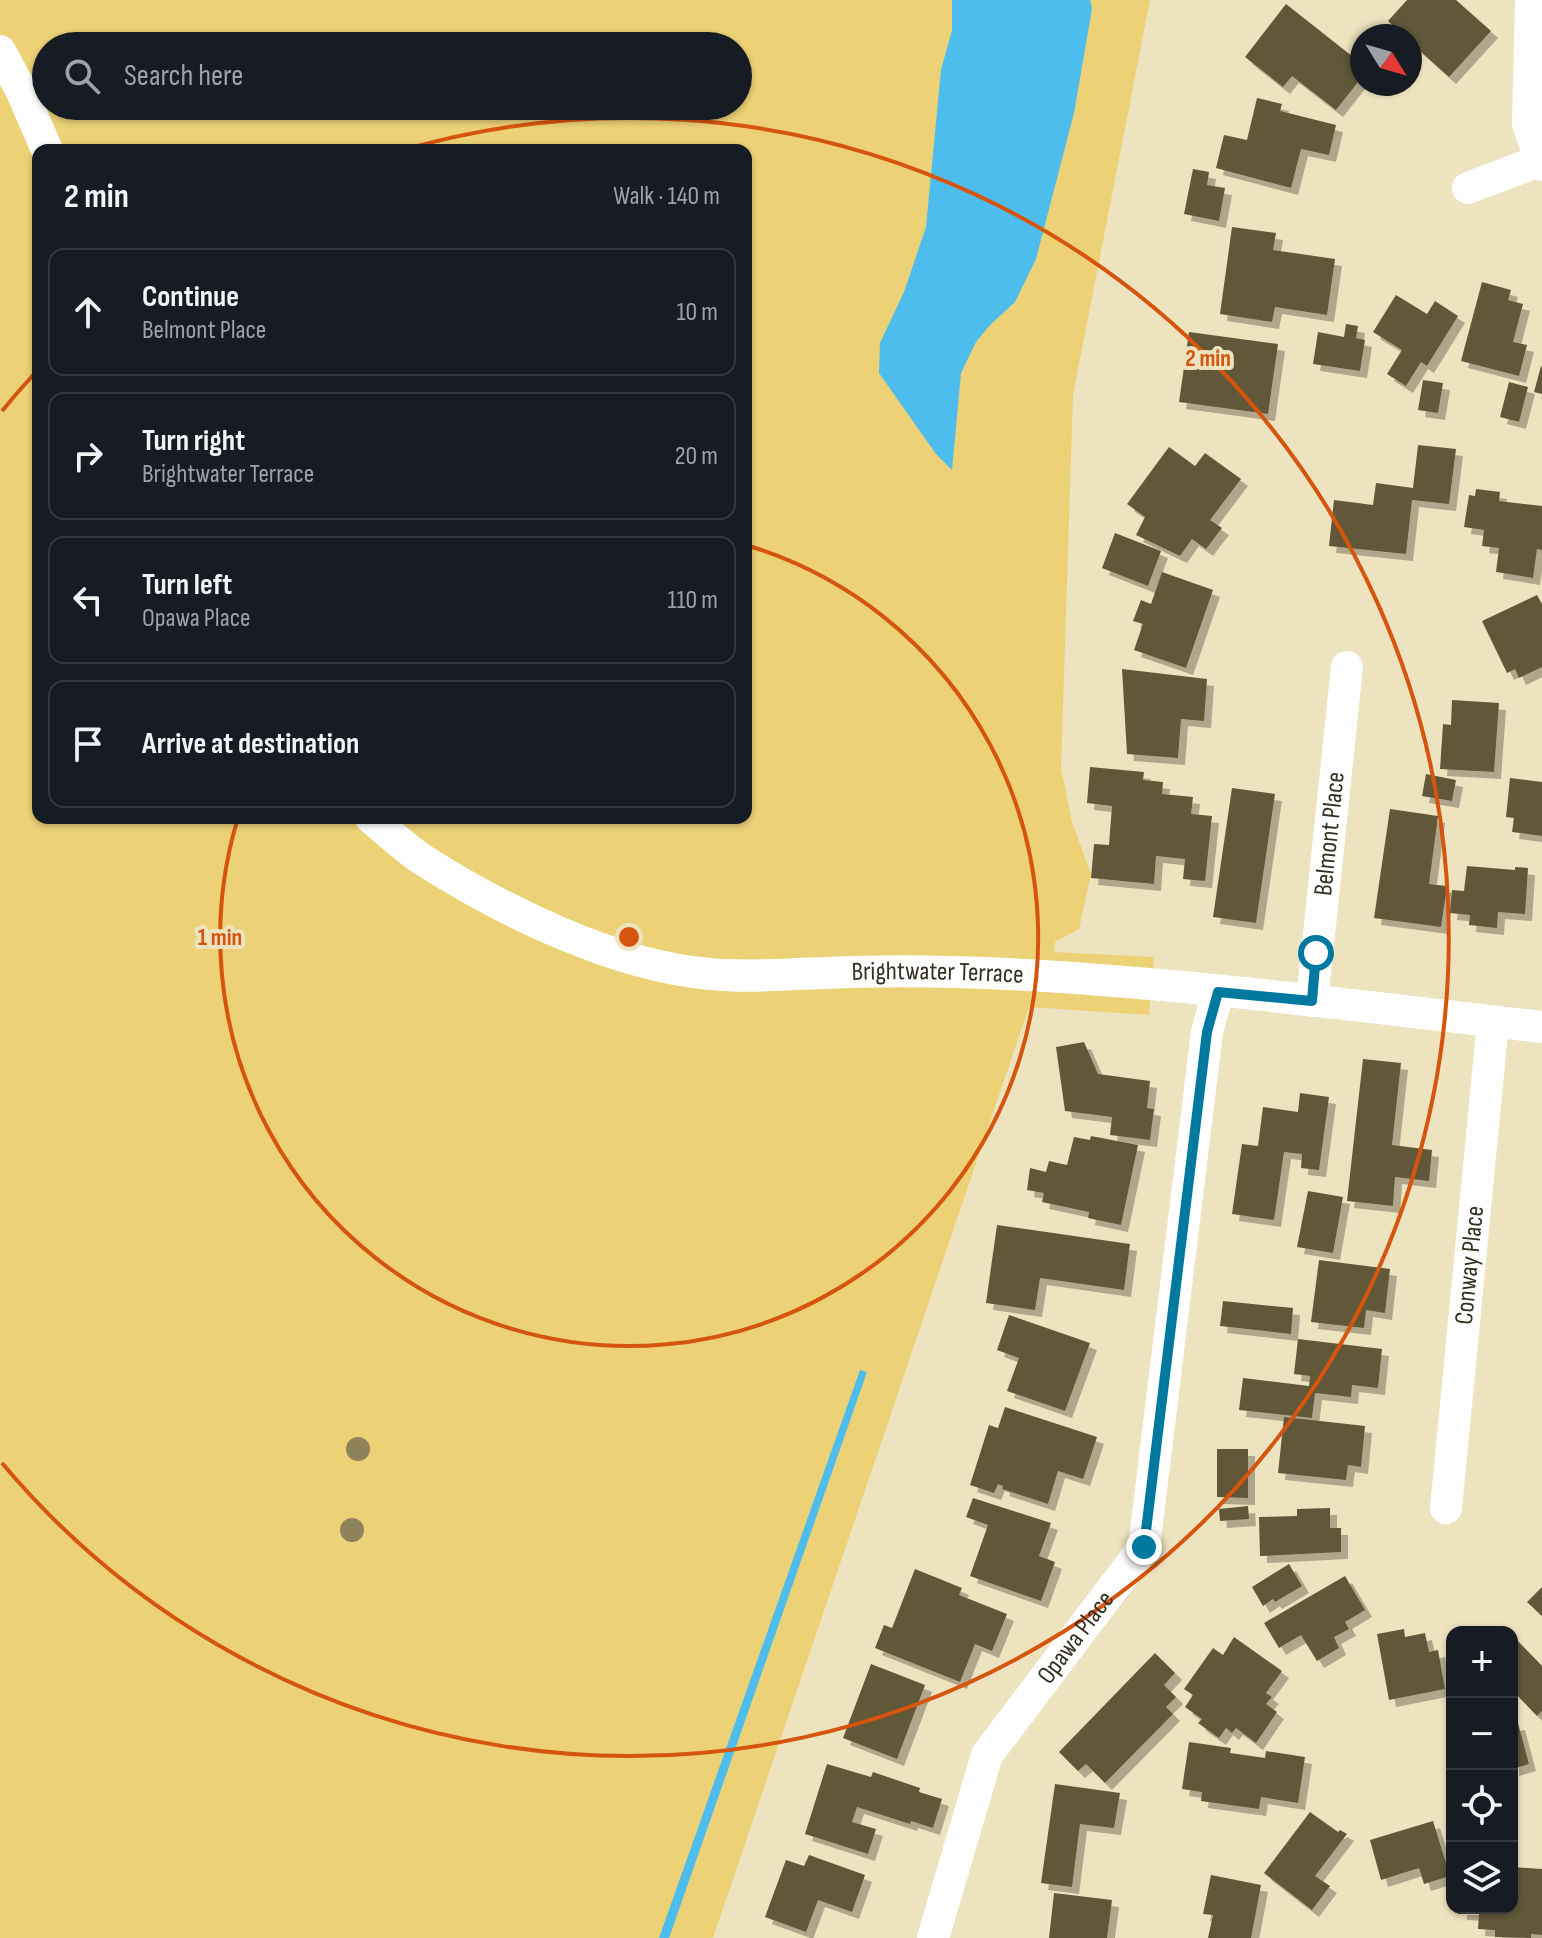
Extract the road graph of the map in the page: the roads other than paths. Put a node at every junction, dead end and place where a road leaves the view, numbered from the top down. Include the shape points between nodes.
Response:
1 (1531, 0) edge
2 (0, 51) edge
3 (32, 116) edge
4 (34, 120) edge
5 (44, 144) edge
6 (1540, 163) edge
7 (1468, 188) dead end
8 (1347, 667) dead end
9 (378, 824) edge
10 (1218, 992) junction
11 (1312, 1001) junction
12 (1493, 1022) junction
13 (1542, 1027) edge
14 (1446, 1508) dead end
15 (933, 1938) edge

1 - 6 street via 1528,124
2 - 3 street
4 - 5 street
6 - 7 street
8 - 11 street, Belmont Place
9 - 10 street, Brightwater Terrace via 421,858 504,907 660,968 765,977 1008,974
10 - 11 street, Brightwater Terrace
10 - 15 street, Opawa Place via 1207,1032 1144,1547 987,1755
11 - 12 street, Brightwater Terrace
12 - 13 street, Brightwater Terrace
12 - 14 street, Conway Place

